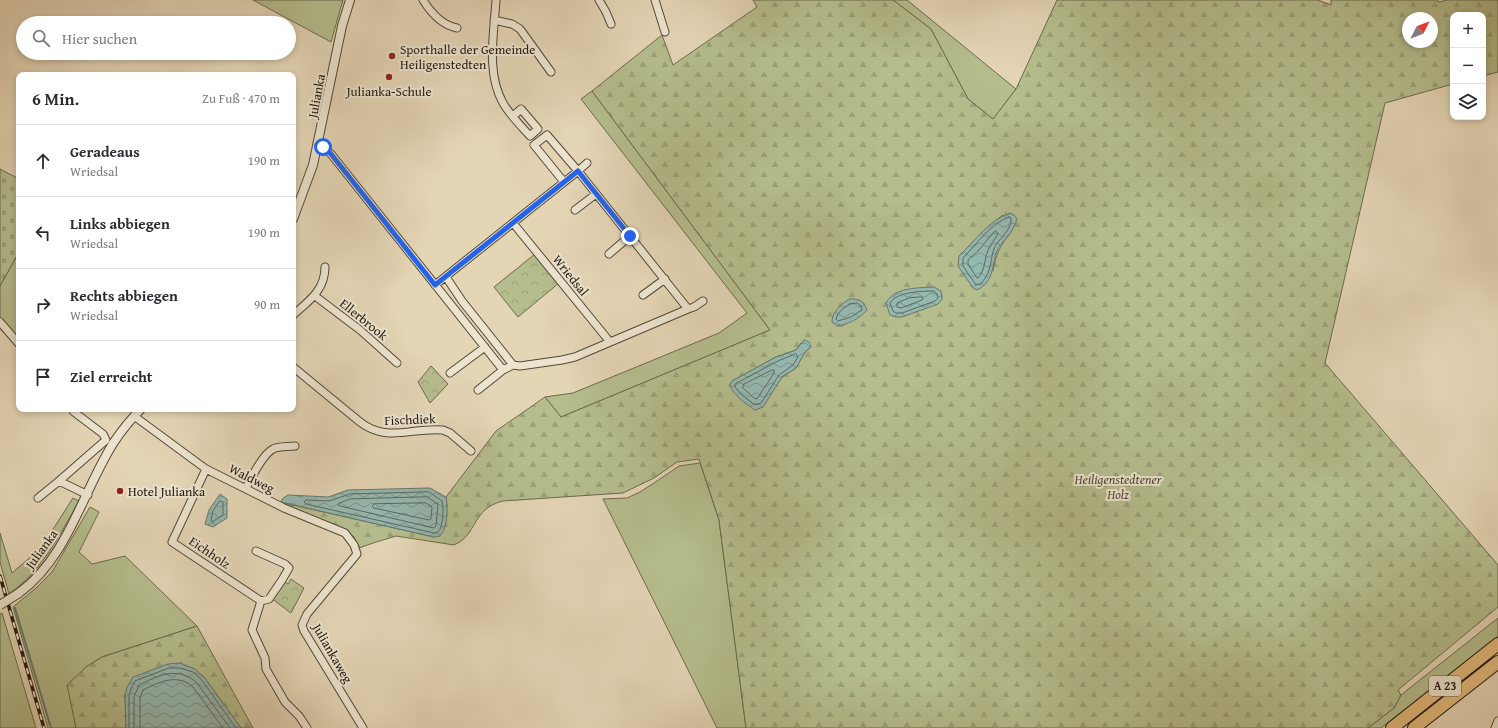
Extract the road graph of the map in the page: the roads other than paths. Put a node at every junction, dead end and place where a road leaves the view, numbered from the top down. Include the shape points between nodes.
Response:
1 (350, 0) edge
2 (423, 0) edge
3 (496, 0) edge
4 (599, 0) edge
5 (655, 0) edge
6 (494, 20) junction
7 (611, 24) dead end
8 (456, 28) dead end
9 (664, 32) dead end
10 (551, 72) dead end
11 (513, 116) dead end
12 (318, 144) junction
13 (587, 163) dead end
14 (578, 171) junction
15 (564, 182) junction
16 (596, 194) junction
17 (575, 210) dead end
18 (296, 211) edge
19 (513, 223) junction
20 (630, 236) junction
21 (609, 254) dead end
22 (325, 267) dead end
23 (446, 277) junction
24 (664, 279) junction
25 (435, 285) junction
26 (643, 295) dead end
27 (314, 296) junction
28 (703, 301) dead end
29 (688, 309) junction
30 (296, 312) edge
31 (0, 322) edge
32 (16, 341) edge
33 (610, 342) junction
34 (485, 347) junction
35 (397, 363) dead end
36 (513, 365) junction
37 (296, 369) edge
38 (503, 370) junction
39 (450, 373) dead end
40 (478, 390) dead end
41 (74, 412) edge
42 (138, 412) edge
43 (134, 416) junction
44 (294, 446) dead end
45 (471, 451) dead end
46 (206, 468) junction
47 (59, 481) junction
48 (246, 488) junction
49 (88, 495) junction
50 (38, 498) dead end
51 (256, 551) dead end
52 (357, 554) joint
53 (261, 601) junction
54 (0, 605) edge
55 (1498, 644) edge
56 (1498, 662) edge
57 (1498, 721) edge
58 (307, 728) edge
59 (363, 728) edge
60 (1392, 728) edge
61 (1414, 728) edge
62 (1495, 728) edge

1 - 12 street, Julianka via 342,26
2 - 8 street via 438,20
3 - 6 street
4 - 7 street
5 - 9 street
6 - 10 street via 512,24 520,29
6 - 11 street via 492,59 495,80 502,101
12 - 18 street, Julianka
12 - 25 street via 331,154
13 - 14 street
14 - 15 street
14 - 15 street via 547,135 534,145
14 - 16 street
15 - 19 street
16 - 17 street
16 - 20 street
19 - 23 street
19 - 33 street, Wriedsal
20 - 21 street
20 - 24 street
22 - 27 street via 322,286
23 - 25 street
23 - 36 street
24 - 26 street
24 - 29 street
25 - 34 street
27 - 30 street
27 - 35 street, Ellerbrook via 360,330
28 - 29 street
29 - 33 street
31 - 32 street
33 - 36 street via 566,360
34 - 38 street
34 - 39 street
36 - 38 street
37 - 45 street, Fischdiek via 371,429 386,433 443,430
38 - 40 street
41 - 47 street via 103,434 106,440
42 - 43 street, Julianka
43 - 46 street, Waldweg
43 - 49 street, Julianka via 114,443
44 - 48 street via 273,449 258,467
46 - 48 street, Waldweg
46 - 53 street, Eichholz via 172,542
47 - 49 street
47 - 50 street
48 - 52 street, Waldweg via 284,508 346,534
49 - 54 street, Julianka, bridge via 55,555 19,593
51 - 53 street via 289,568 269,599
52 - 59 street, Juliankaweg via 307,614 302,625
53 - 58 street via 252,630 265,658 266,669 285,702
55 - 60 highway, A 23
56 - 61 highway, A 23
57 - 62 street

